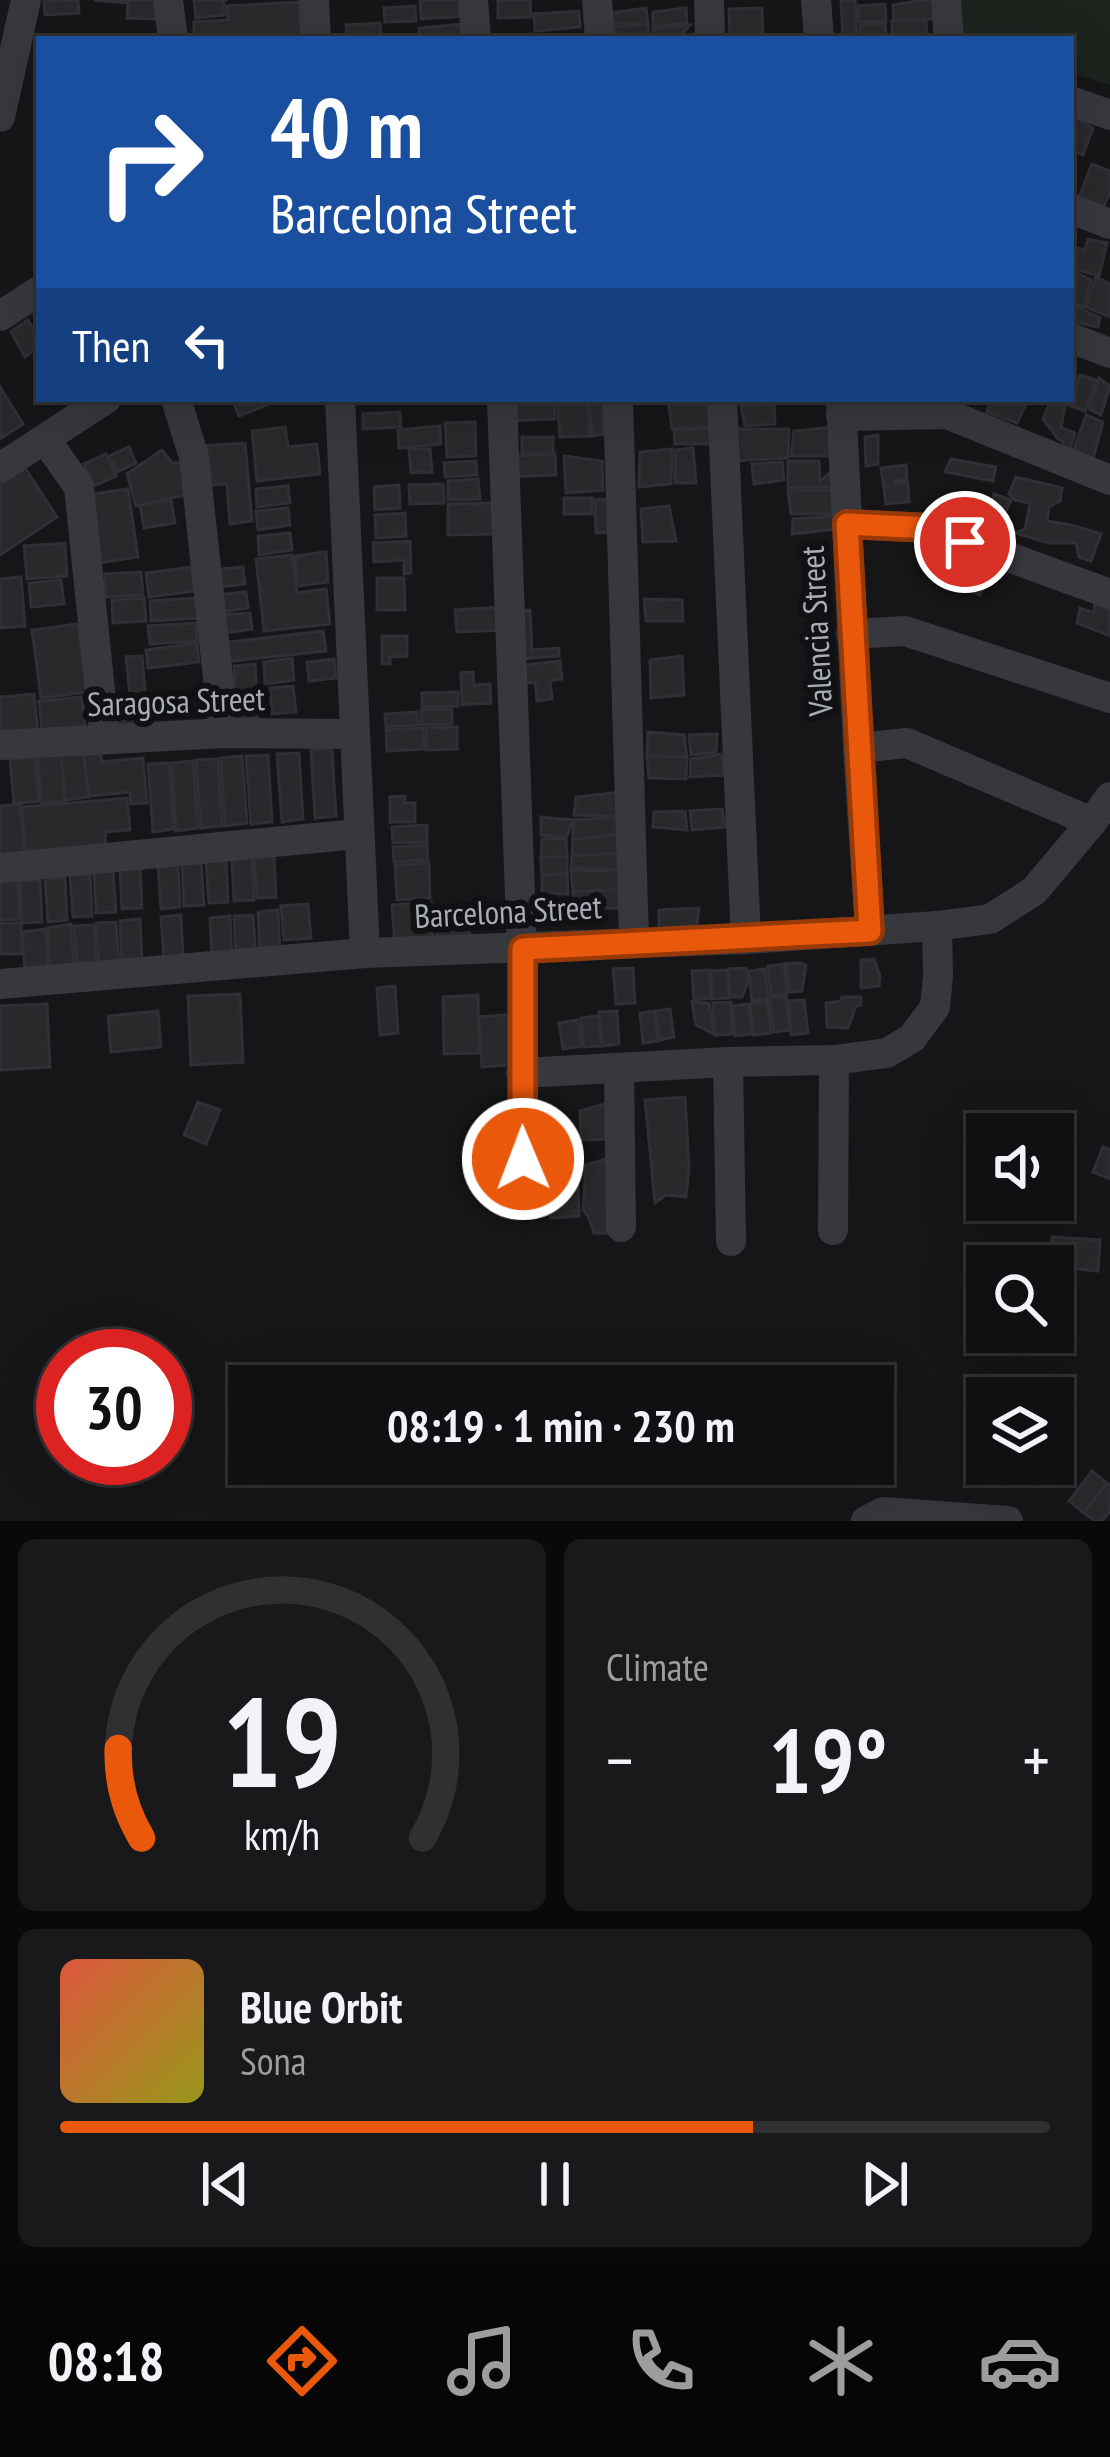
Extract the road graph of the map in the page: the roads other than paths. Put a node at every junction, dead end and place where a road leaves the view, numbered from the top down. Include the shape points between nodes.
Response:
1 (26, 0) edge
2 (168, 0) edge
3 (314, 0) edge
4 (473, 0) edge
5 (597, 0) edge
6 (710, 0) edge
7 (816, 0) edge
8 (946, 0) edge
9 (173, 36) edge
10 (316, 36) edge
11 (476, 36) edge
12 (600, 36) edge
13 (710, 36) edge
14 (819, 36) edge
15 (949, 36) edge
16 (1074, 102) edge
17 (1110, 115) edge
18 (0, 117) edge
19 (1074, 210) edge
20 (1110, 224) edge
21 (36, 293) edge
22 (0, 316) edge
23 (1074, 339) edge
24 (1110, 353) edge
25 (101, 402) edge
26 (177, 402) edge
27 (340, 402) edge
28 (502, 402) edge
29 (619, 402) edge
30 (722, 402) edge
31 (841, 408) edge
32 (45, 439) junction
33 (0, 468) edge
34 (1110, 480) edge
35 (847, 524) junction
36 (1110, 594) edge
37 (851, 634) junction
38 (1110, 698) edge
39 (224, 733) junction
40 (354, 734) junction
41 (105, 739) junction
42 (0, 745) edge
43 (858, 748) junction
44 (1101, 810) edge
45 (358, 835) junction
46 (0, 868) edge
47 (937, 926) junction
48 (870, 931) junction
49 (746, 939) junction
50 (634, 941) junction
51 (523, 949) junction
52 (365, 953) junction
53 (0, 984) edge
54 (834, 1060) junction
55 (728, 1062) junction
56 (619, 1068) junction
57 (521, 1073) junction
58 (523, 1159) dead end
59 (621, 1227) dead end
60 (833, 1230) dead end
61 (731, 1240) dead end
62 (972, 1519) edge
63 (866, 1521) edge
64 (1008, 1521) edge

1 - 18 street
2 - 9 street
3 - 10 street
4 - 11 street
5 - 12 street
6 - 13 street
7 - 14 street
8 - 15 street
16 - 17 street
19 - 20 street
21 - 22 street
23 - 24 street
25 - 32 street
26 - 39 street via 194,457
27 - 40 street
28 - 51 street
29 - 50 street
30 - 49 street
31 - 34 street via 947,414
31 - 35 street, Valencia Street
32 - 33 street
32 - 41 street via 79,488
35 - 36 street via 929,528
35 - 37 street, Valencia Street
37 - 38 street via 905,631
37 - 43 street, Valencia Street
39 - 40 street, Saragosa Street
39 - 41 street, Saragosa Street
40 - 45 street
41 - 42 street, Saragosa Street
43 - 44 street via 907,743
43 - 48 street, Valencia Street
44 - 47 street, Barcelona Street via 1034,892 989,920
45 - 46 street
45 - 52 street
47 - 48 street, Barcelona Street
47 - 54 street via 935,1007 912,1038 887,1053
48 - 49 street, Barcelona Street
49 - 50 street, Barcelona Street
50 - 51 street, Barcelona Street
51 - 52 street, Barcelona Street
51 - 57 street
52 - 53 street, Barcelona Street
54 - 55 street
54 - 60 street
55 - 56 street
55 - 61 street
56 - 57 street
56 - 59 street
57 - 58 street
62 - 63 street via 883,1512
62 - 64 street

